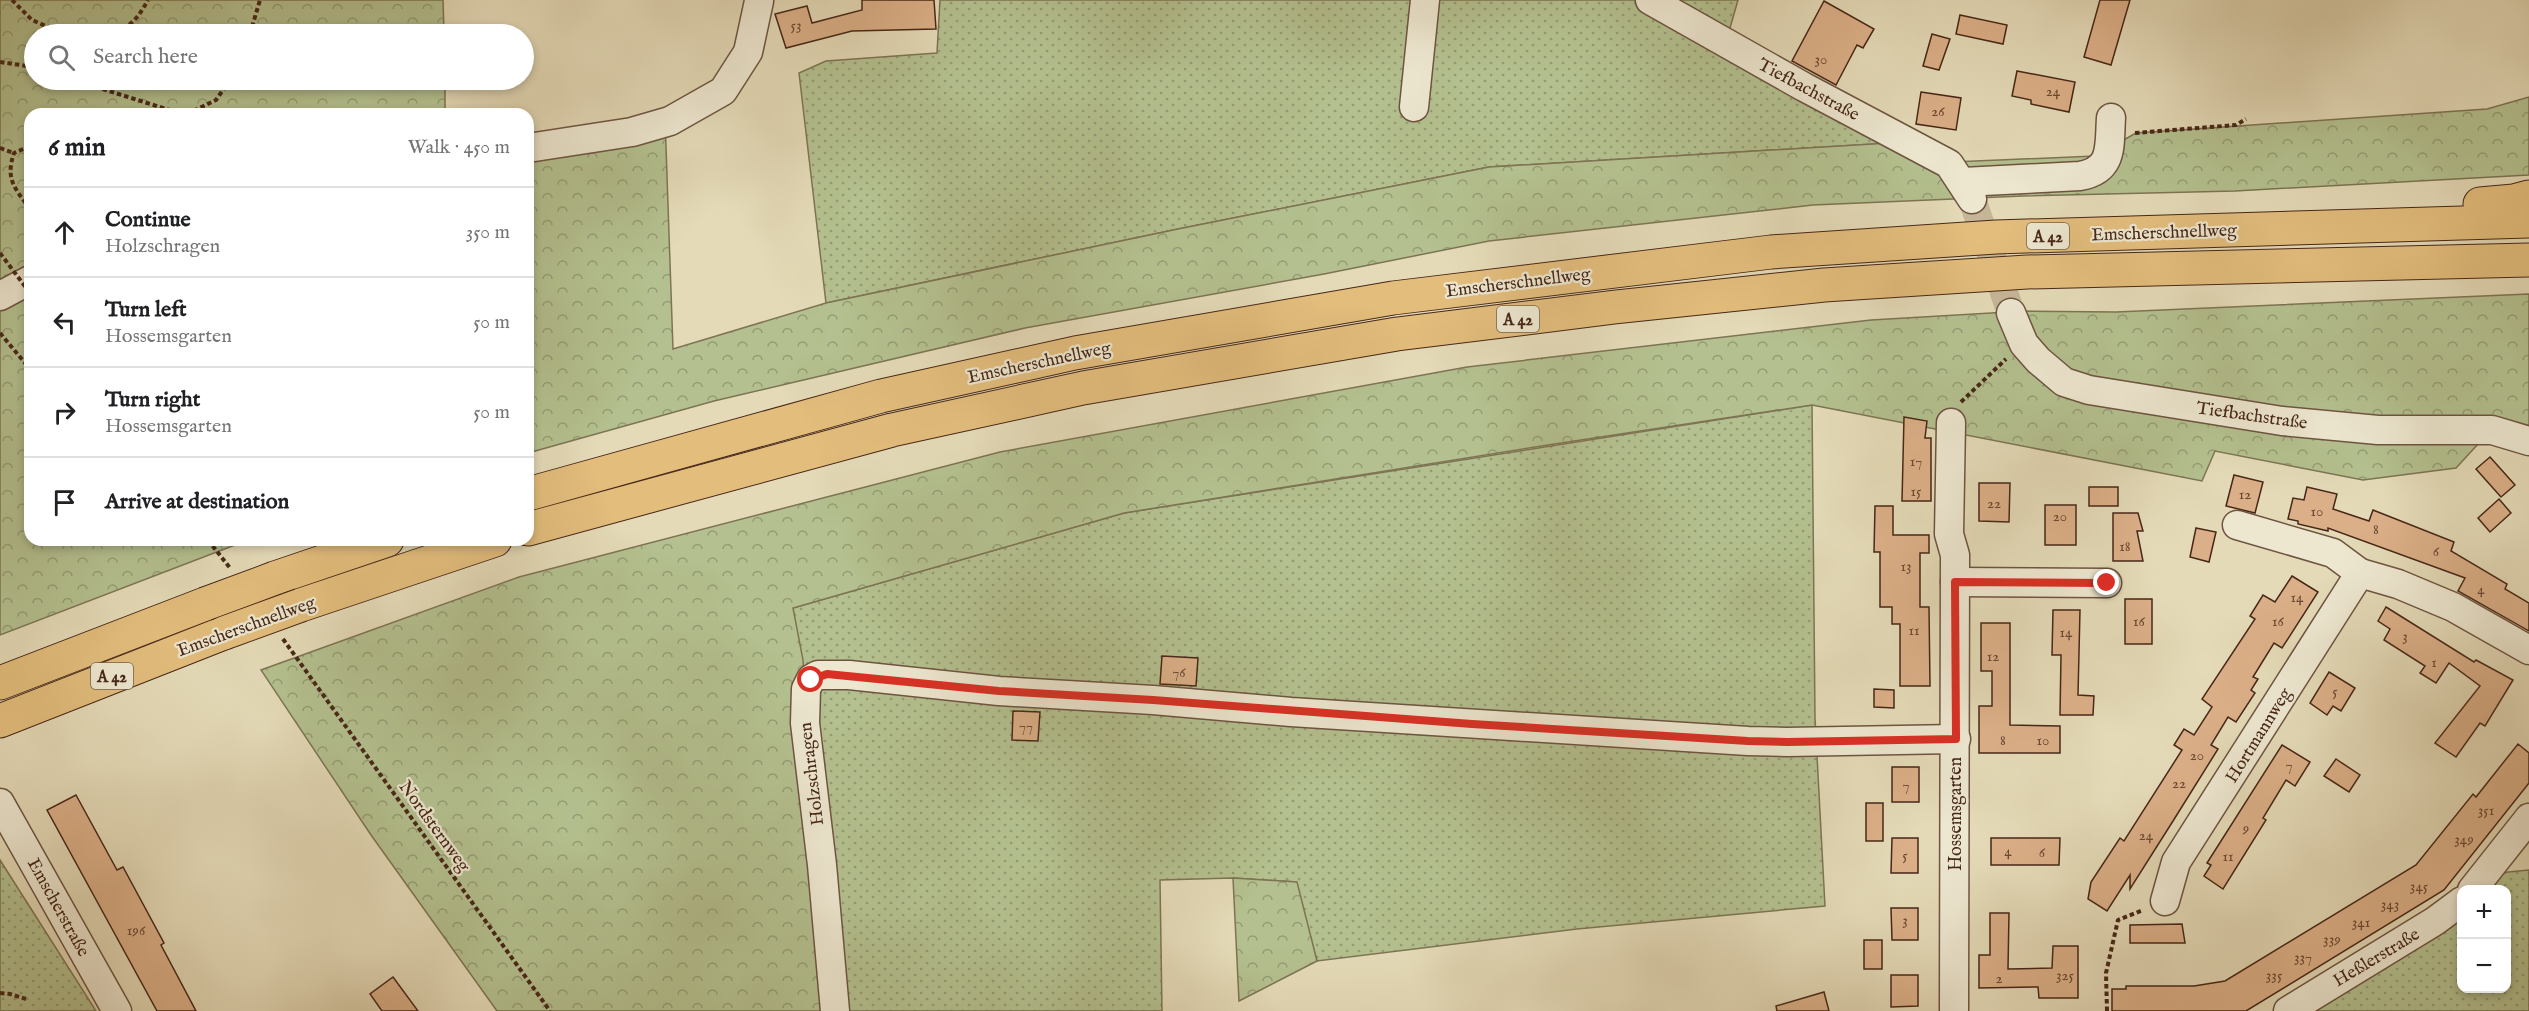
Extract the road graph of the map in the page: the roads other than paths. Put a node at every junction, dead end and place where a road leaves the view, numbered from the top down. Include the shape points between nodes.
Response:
1 (1425, 0) edge
2 (1650, 0) edge
3 (759, 1) edge
4 (1414, 107) dead end
5 (2111, 126) road end
6 (534, 147) edge
7 (2529, 197) edge
8 (2529, 221) edge
9 (2324, 228) junction
10 (2529, 260) edge
11 (24, 283) edge
12 (0, 296) edge
13 (2011, 313) tunnel mouth
14 (1951, 423) road end
15 (2529, 441) edge
16 (534, 492) edge
17 (2237, 525) dead end
18 (534, 528) edge
19 (369, 546) edge
20 (477, 546) edge
21 (2360, 573) junction
22 (1955, 582) junction
23 (2107, 583) dead end
24 (2529, 650) edge
25 (0, 683) edge
26 (0, 722) edge
27 (1956, 739) junction
28 (0, 803) edge
29 (2529, 818) edge
30 (2476, 885) edge
31 (2165, 901) road end
32 (2457, 905) edge
33 (117, 1011) edge
34 (835, 1011) edge
35 (1954, 1011) edge
36 (2288, 1011) edge

1 - 4 street
2 - 5 street, Tiefbachstraße via 1949,164 1967,191 2094,174 2104,165 2109,152
3 - 6 street via 748,52 723,92 670,121 632,132
7 - 9 highway via 2416,210
8 - 9 highway, Emscherschnellweg / A 42
9 - 16 highway, Emscherschnellweg / A 42 via 1996,237 1783,252 1393,298 1075,352 882,396
10 - 18 highway, Emscherschnellweg / A 42 via 2027,272 1824,285 1397,334 1083,388 903,428
11 - 12 street
13 - 15 street, Tiefbachstraße via 2024,344 2064,382 2117,396 2293,422 2378,430 2492,430
14 - 22 street, Hossemsgarten via 1949,534 1955,555
17 - 21 street via 2332,553
19 - 25 highway, Emscherschnellweg / A 42, bridge
20 - 26 highway, Emscherschnellweg / A 42, bridge via 224,633
21 - 24 street via 2453,607
21 - 31 street, Hortmannweg via 2176,862
22 - 23 street
22 - 27 street, Hossemsgarten
27 - 34 street, Holzschragen via 1729,740 1291,712 818,675 806,689 805,723
27 - 35 street, Hossemsgarten
28 - 33 street, Emscherstraße
29 - 30 street
32 - 36 street, Heßlerstraße

